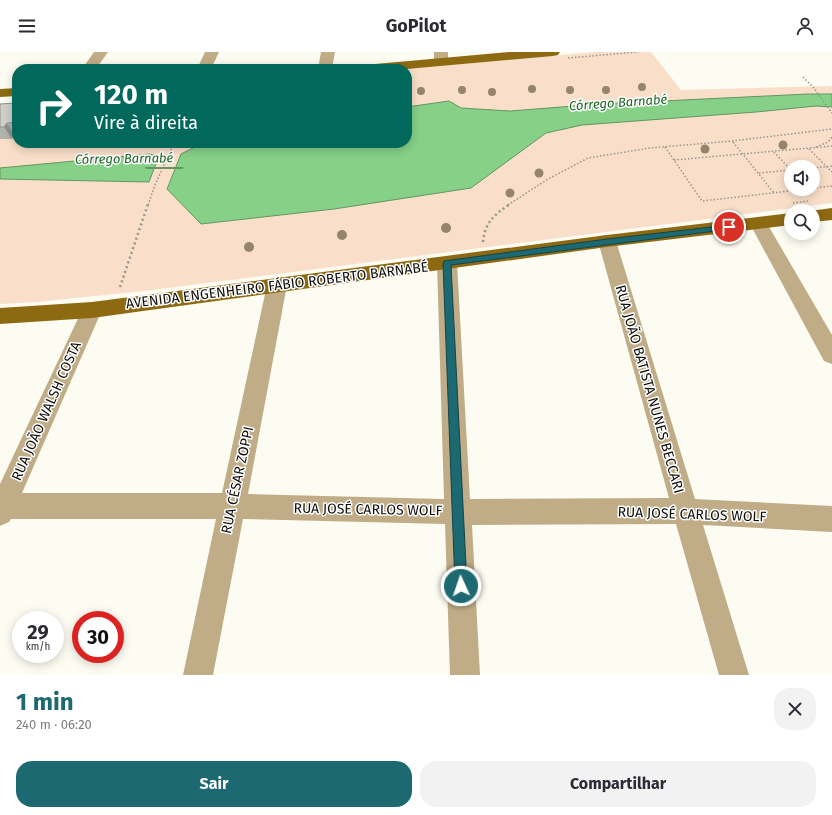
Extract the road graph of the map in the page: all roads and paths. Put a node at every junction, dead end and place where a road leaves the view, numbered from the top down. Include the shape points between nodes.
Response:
1 (101, 52) edge
2 (212, 52) edge
3 (328, 52) edge
4 (553, 52) edge
5 (441, 57) edge
6 (93, 64) edge
7 (206, 64) edge
8 (326, 64) edge
9 (396, 64) edge
10 (803, 78) dead end
11 (12, 92) edge
12 (0, 93) edge
13 (832, 113) edge
14 (832, 130) edge
15 (832, 137) edge
16 (732, 141) junction
17 (832, 146) edge
18 (665, 147) junction
19 (172, 148) edge
20 (809, 148) junction
21 (773, 151) junction
22 (742, 154) junction
23 (674, 160) junction
24 (784, 163) edge
25 (832, 166) edge
26 (827, 167) junction
27 (820, 168) edge
28 (784, 171) edge
29 (832, 172) edge
30 (758, 173) junction
31 (832, 186) edge
32 (820, 187) edge
33 (784, 192) edge
34 (774, 193) junction
35 (832, 214) edge
36 (820, 215) edge
37 (784, 220) edge
38 (759, 224) junction
39 (607, 241) junction
40 (483, 242) dead end
41 (447, 263) junction
42 (277, 285) junction
43 (120, 287) dead end
44 (92, 310) junction
45 (0, 316) edge
46 (832, 355) edge
47 (231, 506) junction
48 (1, 508) edge
49 (686, 511) junction
50 (457, 512) junction
51 (832, 519) edge
52 (198, 675) edge
53 (465, 675) edge
54 (734, 675) edge

1 - 6 street
2 - 7 street
3 - 8 street
4 - 5 main road
5 - 9 main road
10 - 13 path
11 - 12 main road
14 - 16 path
15 - 20 path via 828,142
16 - 18 path
16 - 22 path
17 - 20 path
18 - 23 path
18 - 40 path via 612,153 581,161 501,210 484,230
19 - 43 path via 155,185
20 - 21 path
20 - 26 path
21 - 22 path
21 - 24 path
22 - 23 path
22 - 30 path
23 - 34 path via 702,201
25 - 26 path
26 - 27 path
26 - 29 path
28 - 30 path
30 - 34 path
31 - 32 path
33 - 34 path
35 - 36 main road
37 - 38 main road, AVENIDA ENGENHEIRO FÁBIO ROBERTO BARNABÉ
38 - 39 main road, AVENIDA ENGENHEIRO FÁBIO ROBERTO BARNABÉ
38 - 46 street
39 - 41 main road, AVENIDA ENGENHEIRO FÁBIO ROBERTO BARNABÉ
39 - 49 street, RUA JOÃO BATISTA NUNES BECCARI
41 - 42 main road, AVENIDA ENGENHEIRO FÁBIO ROBERTO BARNABÉ
41 - 50 street
42 - 44 main road, AVENIDA ENGENHEIRO FÁBIO ROBERTO BARNABÉ
42 - 47 street, RUA CÉSAR ZOPPI
44 - 45 main road, AVENIDA ENGENHEIRO FÁBIO ROBERTO BARNABÉ
44 - 48 street, RUA JOÃO WALSH COSTA
47 - 48 street, RUA JOSÉ CARLOS WOLF
47 - 50 street, RUA JOSÉ CARLOS WOLF
47 - 52 street, RUA CÉSAR ZOPPI
49 - 50 street, RUA JOSÉ CARLOS WOLF
49 - 51 street, RUA JOSÉ CARLOS WOLF
49 - 54 street, RUA JOÃO BATISTA NUNES BECCARI
50 - 53 street

